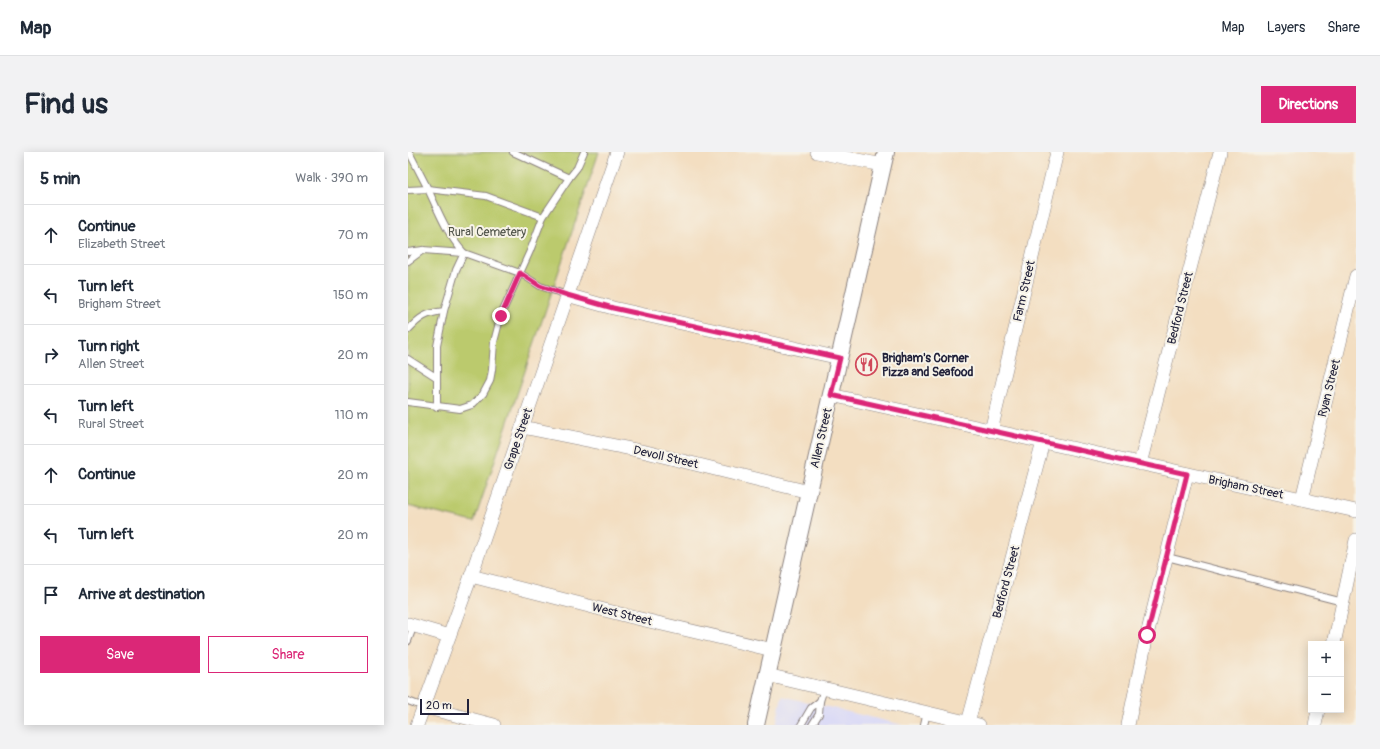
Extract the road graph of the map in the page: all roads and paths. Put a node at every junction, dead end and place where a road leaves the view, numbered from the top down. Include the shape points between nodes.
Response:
1 (409, 152) edge
2 (513, 152) edge
3 (584, 152) edge
4 (617, 152) edge
5 (817, 152) edge
6 (1057, 152) edge
7 (1220, 152) edge
8 (885, 159) edge
9 (569, 178) junction
10 (428, 189) junction
11 (408, 190) edge
12 (543, 217) junction
13 (423, 250) junction
14 (408, 252) edge
15 (464, 253) junction
16 (408, 261) edge
17 (520, 273) junction
18 (1356, 276) edge
19 (567, 295) junction
20 (444, 311) junction
21 (408, 330) edge
22 (840, 358) junction
23 (408, 359) edge
24 (436, 376) junction
25 (831, 395) junction
26 (408, 402) edge
27 (437, 407) junction
28 (522, 427) junction
29 (991, 431) junction
30 (1043, 442) junction
31 (1140, 464) junction
32 (1187, 474) junction
33 (809, 492) junction
34 (1302, 499) junction
35 (1356, 511) edge
36 (1356, 540) edge
37 (1167, 557) junction
38 (471, 576) junction
39 (1343, 602) junction
40 (411, 624) edge
41 (449, 636) junction
42 (408, 641) edge
43 (1335, 641) edge
44 (773, 650) junction
45 (767, 675) junction
46 (822, 695) junction
47 (408, 701) edge
48 (424, 707) junction
49 (1317, 713) edge
50 (926, 719) edge
51 (974, 724) edge
52 (418, 725) edge
53 (494, 725) edge
54 (756, 725) edge
55 (801, 725) edge
56 (812, 725) edge
57 (1128, 725) edge
58 (1315, 725) edge

1 - 10 lane
2 - 9 lane
3 - 9 lane
4 - 19 street, Grape Street
5 - 8 street
6 - 29 street, Farm Street
7 - 31 street, Bedford Street
8 - 22 street, Allen Street
9 - 12 lane
10 - 11 lane
10 - 12 lane via 486,196
10 - 15 lane via 453,241
12 - 17 lane
13 - 14 lane
13 - 15 lane
13 - 16 lane
15 - 17 lane
15 - 20 lane via 456,270
17 - 19 lane via 540,286
17 - 27 lane via 501,316 494,342 490,381 483,394 472,406
18 - 34 street, Ryan Street
19 - 22 street via 613,308
19 - 28 street, Grape Street
20 - 21 lane via 430,313 418,319
20 - 24 lane via 437,346
22 - 25 street, Allen Street
23 - 24 lane
24 - 27 lane
25 - 29 street, Brigham Street
25 - 33 street, Allen Street
26 - 27 lane
28 - 33 street, Devoll Street via 646,452
28 - 38 street, Grape Street
29 - 30 street, Brigham Street
30 - 31 street, Brigham Street
30 - 51 street, Bedford Street
31 - 32 street, Brigham Street
32 - 34 street, Brigham Street
32 - 37 street
33 - 44 street, Allen Street
34 - 35 street, Brigham Street
36 - 39 street
37 - 39 lane
37 - 57 street
38 - 41 street, Grape Street
38 - 44 street, West Street
39 - 43 street
40 - 41 street
40 - 42 lane
41 - 48 street, Grape Street
44 - 45 street, Allen Street
45 - 46 street
45 - 54 street, Allen Street
46 - 50 street
46 - 55 lane
46 - 56 lane via 819,714
47 - 48 lane
48 - 52 street, Grape Street
48 - 53 street
49 - 58 street
50 - 51 street

